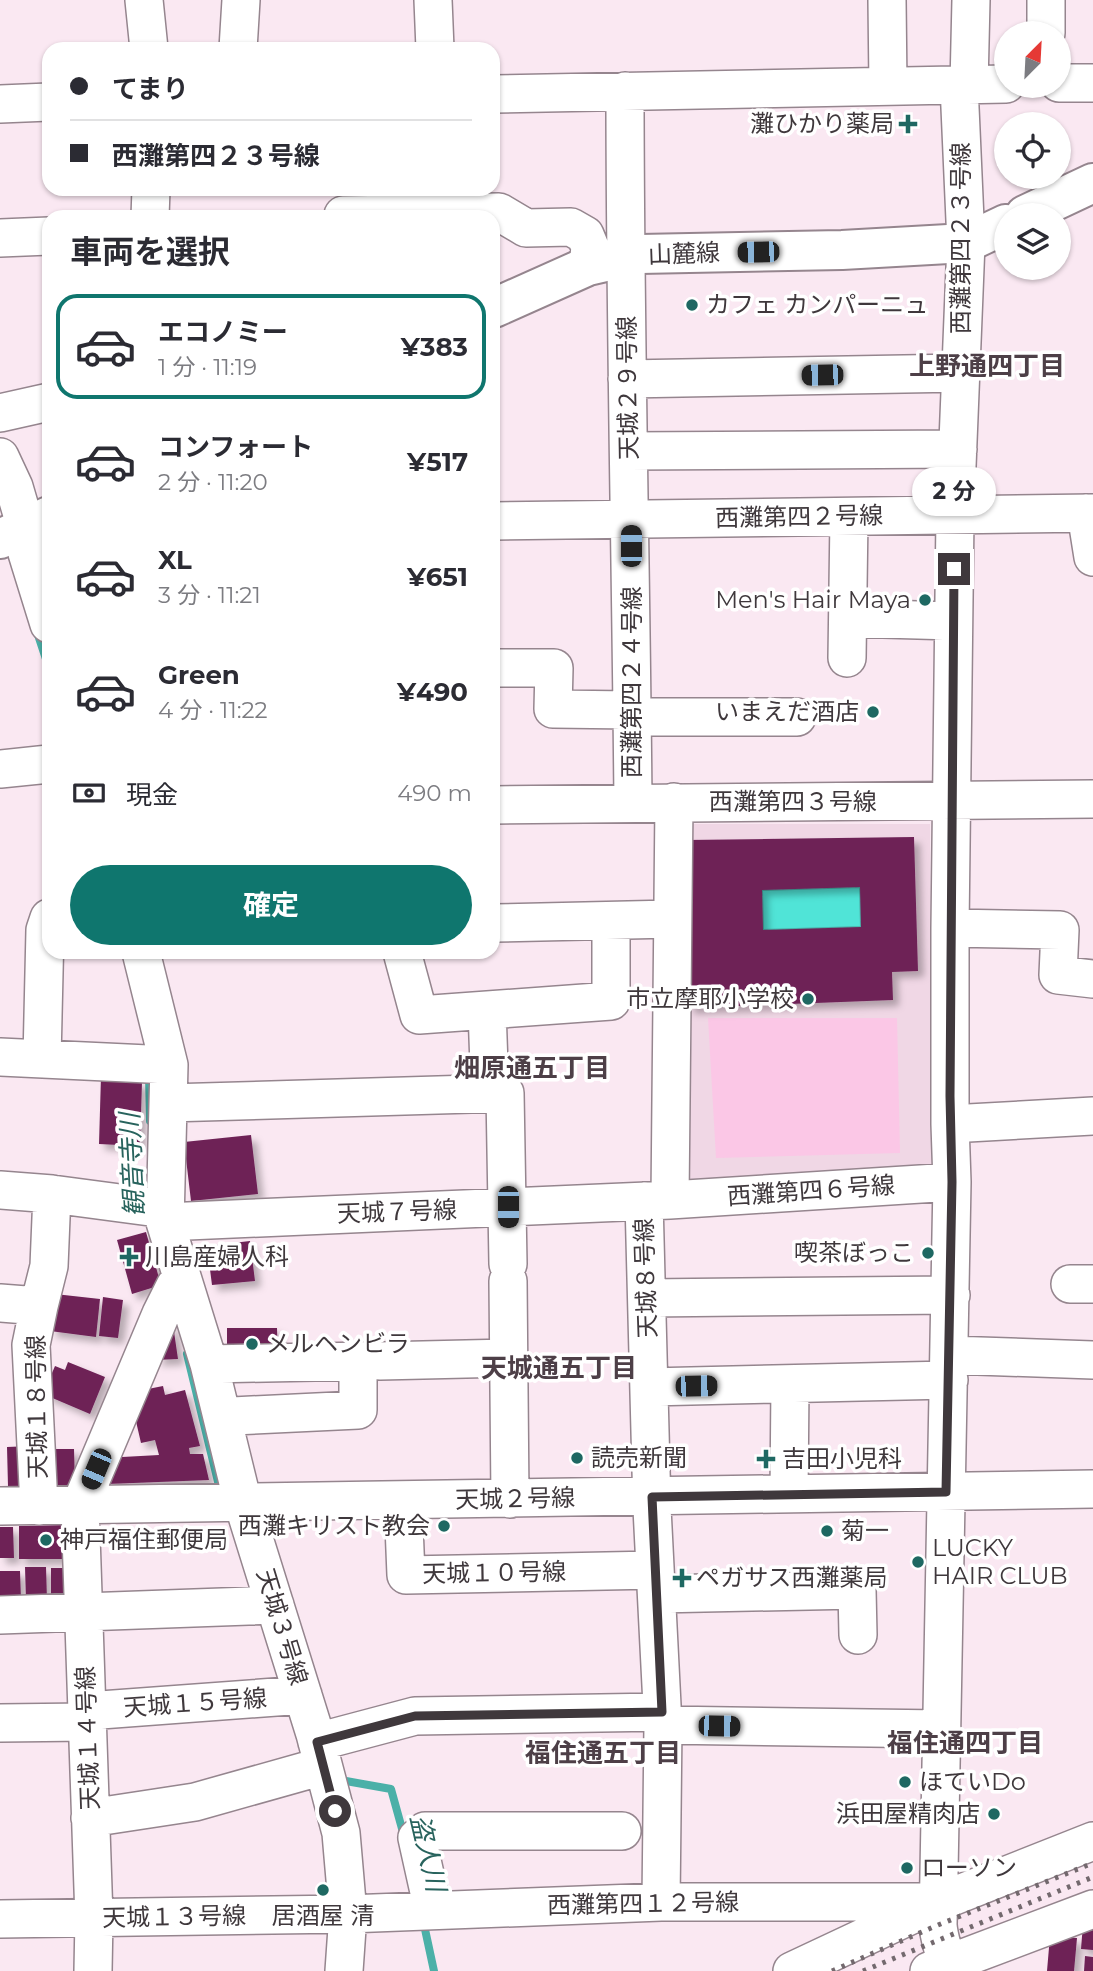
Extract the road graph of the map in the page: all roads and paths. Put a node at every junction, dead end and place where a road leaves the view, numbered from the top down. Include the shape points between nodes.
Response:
1 (144, 0) edge
2 (241, 0) edge
3 (433, 0) edge
4 (887, 0) edge
5 (971, 0) edge
6 (1046, 0) edge
7 (1046, 21) edge
8 (148, 42) edge
9 (238, 42) edge
10 (435, 42) edge
11 (1071, 83) edge
12 (1093, 83) edge
13 (994, 84) edge
14 (964, 85) junction
15 (888, 86) junction
16 (625, 91) junction
17 (500, 94) edge
18 (42, 102) edge
19 (0, 104) edge
20 (1093, 183) edge
21 (1050, 203) edge
22 (343, 207) edge
23 (437, 210) edge
24 (500, 213) edge
25 (994, 230) edge
26 (42, 236) edge
27 (0, 238) edge
28 (966, 243) junction
29 (607, 262) junction
30 (500, 306) edge
31 (961, 373) junction
32 (628, 379) junction
33 (42, 404) edge
34 (0, 413) edge
35 (957, 449) junction
36 (629, 451) junction
37 (0, 457) edge
38 (1090, 513) edge
39 (955, 516) junction
40 (849, 517) junction
41 (631, 519) junction
42 (500, 521) edge
43 (19, 528) edge
44 (1093, 557) edge
45 (42, 601) edge
46 (848, 618) junction
47 (953, 621) junction
48 (847, 658) dead end
49 (500, 668) edge
50 (632, 714) junction
51 (797, 717) dead end
52 (42, 765) edge
53 (0, 769) edge
54 (1093, 799) edge
55 (951, 801) junction
56 (674, 802) junction
57 (633, 803) junction
58 (500, 805) edge
59 (672, 919) junction
60 (611, 921) junction
61 (500, 923) edge
62 (950, 928) junction
63 (44, 959) edge
64 (142, 959) edge
65 (403, 959) edge
66 (1093, 979) edge
67 (487, 1010) junction
68 (0, 1057) edge
69 (42, 1059) junction
70 (157, 1064) junction
71 (490, 1093) junction
72 (168, 1103) junction
73 (1093, 1115) edge
74 (950, 1124) junction
75 (952, 1182) junction
76 (0, 1190) edge
77 (52, 1194) junction
78 (657, 1200) junction
79 (508, 1207) junction
80 (156, 1211) junction
81 (179, 1283) junction
82 (951, 1295) junction
83 (647, 1297) junction
84 (0, 1303) edge
85 (39, 1306) junction
86 (509, 1358) junction
87 (1093, 1360) edge
88 (367, 1361) junction
89 (209, 1364) junction
90 (950, 1367) junction
91 (790, 1384) junction
92 (649, 1387) junction
93 (233, 1416) dead end
94 (1093, 1489) edge
95 (946, 1492) junction
96 (789, 1494) junction
97 (652, 1497) junction
98 (510, 1499) junction
99 (403, 1500) junction
100 (243, 1503) junction
101 (0, 1506) edge
102 (39, 1506) junction
103 (79, 1506) junction
104 (656, 1582) junction
105 (275, 1605) junction
106 (84, 1612) junction
107 (0, 1615) edge
108 (858, 1635) dead end
109 (303, 1695) junction
110 (87, 1716) junction
111 (663, 1718) junction
112 (0, 1723) edge
113 (942, 1729) junction
114 (320, 1754) junction
115 (90, 1818) junction
116 (622, 1831) dead end
117 (1093, 1841) edge
118 (661, 1902) junction
119 (939, 1902) junction
120 (1093, 1909) edge
121 (423, 1911) junction
122 (348, 1914) junction
123 (94, 1918) junction
124 (0, 1919) edge
125 (941, 1968) edge
126 (93, 1971) edge
127 (344, 1971) edge
128 (792, 1971) edge

1 - 8 street
2 - 9 street
3 - 10 street
4 - 15 street
5 - 14 street, 西灘第四２３号線
6 - 7 street
11 - 12 street
13 - 14 street
14 - 15 street
14 - 28 street, 西灘第四２３号線
15 - 16 street
16 - 17 street
16 - 29 street
18 - 19 street
20 - 21 main road
22 - 23 street
24 - 29 street via 526,228 571,227 585,235 590,247
25 - 28 main road, 山麓線
26 - 27 street
28 - 29 main road, 山麓線 via 640,254
28 - 31 street, 西灘第四２３号線
29 - 30 main road, 山麓線
29 - 32 street, 天城２９号線
31 - 32 street
31 - 35 street, 西灘第四２３号線
32 - 36 street, 天城２９号線
33 - 34 street
35 - 36 street
35 - 39 street, 西灘第四２３号線
36 - 41 street, 天城２９号線
37 - 43 street via 14,487
38 - 39 street, 西灘第四２号線
38 - 44 street
39 - 40 street, 西灘第四２号線
39 - 47 street, 西灘第四２３号線
40 - 41 street, 西灘第四２号線
40 - 46 street
41 - 42 street, 西灘第四２号線
41 - 50 street, 西灘第四２４号線
43 - 45 street
46 - 47 street
46 - 48 street
47 - 55 street, 西灘第四２３号線
49 - 50 street via 554,668 553,709
50 - 51 street
50 - 57 street, 西灘第四２４号線
52 - 53 street
54 - 55 street, 西灘第四３号線
55 - 56 street, 西灘第四３号線
55 - 62 street, 西灘第四２３号線
56 - 57 street, 西灘第四３号線
56 - 59 street, 西灘第四２４号線
57 - 58 street, 西灘第四３号線
59 - 60 street
59 - 78 street, 西灘第四２４号線
60 - 61 street
60 - 67 street via 611,1001
62 - 66 street via 1060,930 1058,975
62 - 74 street, 西灘第四２３号線
63 - 69 street
64 - 70 street, 天城３号線
65 - 67 street via 419,1015
67 - 71 street
68 - 69 street
69 - 70 street
70 - 72 street, 天城３号線
71 - 72 street
71 - 79 street via 505,1093
72 - 80 street, 天城３号線
73 - 74 street
74 - 75 street, 西灘第四２３号線
75 - 78 street, 西灘第四６号線
75 - 82 street, 西灘第四２３号線
76 - 77 street, 天城７号線
77 - 80 street, 天城７号線
77 - 85 street via 49,1266
78 - 79 street, 天城７号線
78 - 83 street, 天城８号線
79 - 80 street, 天城７号線
79 - 86 street
80 - 81 street, 天城３号線
81 - 89 street, 天城３号線
81 - 103 street
82 - 83 street
82 - 90 street, 西灘第四２３号線
83 - 92 street, 天城８号線
84 - 85 street, 天城１８号線
85 - 102 street, 天城１８号線 via 31,1345
86 - 88 street
86 - 98 street
87 - 90 street
88 - 89 street
88 - 93 street via 358,1410
89 - 100 street, 天城３号線
90 - 91 street
90 - 95 street, 西灘第四２３号線
91 - 92 street
91 - 96 street
92 - 97 street, 天城８号線
94 - 95 street, 天城２号線
95 - 96 street, 天城２号線
95 - 113 street, 西灘第四２３号線
96 - 97 street, 天城２号線
97 - 98 street, 天城２号線
97 - 104 street, 天城８号線
98 - 99 street, 天城２号線
99 - 100 street, 天城２号線
99 - 104 street, 天城１０号線 via 407,1575
100 - 103 street, 天城２号線
100 - 105 street, 天城３号線
101 - 102 street, 天城２号線
102 - 103 street, 天城２号線
103 - 106 street, 天城１４号線
104 - 108 street via 857,1590
104 - 111 street, 天城８号線
105 - 106 street
105 - 109 street, 天城３号線
106 - 107 street
106 - 110 street, 天城１４号線
109 - 110 street, 天城１５号線
109 - 114 street, 天城３号線
110 - 112 street, 天城１５号線
110 - 115 street, 天城１４号線
111 - 113 street
111 - 114 street via 415,1716
111 - 118 street, 天城８号線
113 - 119 street, 西灘第四２３号線
114 - 115 street via 195,1802
114 - 122 street, 天城３号線 via 341,1833
115 - 123 street, 天城１４号線
116 - 121 street via 425,1831 417,1838
117 - 119 street
118 - 119 street, 西灘第四１２号線
118 - 121 street, 西灘第四１２号線
119 - 125 street, 西灘第四２３号線
119 - 128 street
120 - 125 street
121 - 122 street, 西灘第四１２号線
122 - 123 street, 天城１３号線
122 - 127 street, 天城３号線
123 - 124 street, 天城１３号線
123 - 126 street, 天城１４号線

